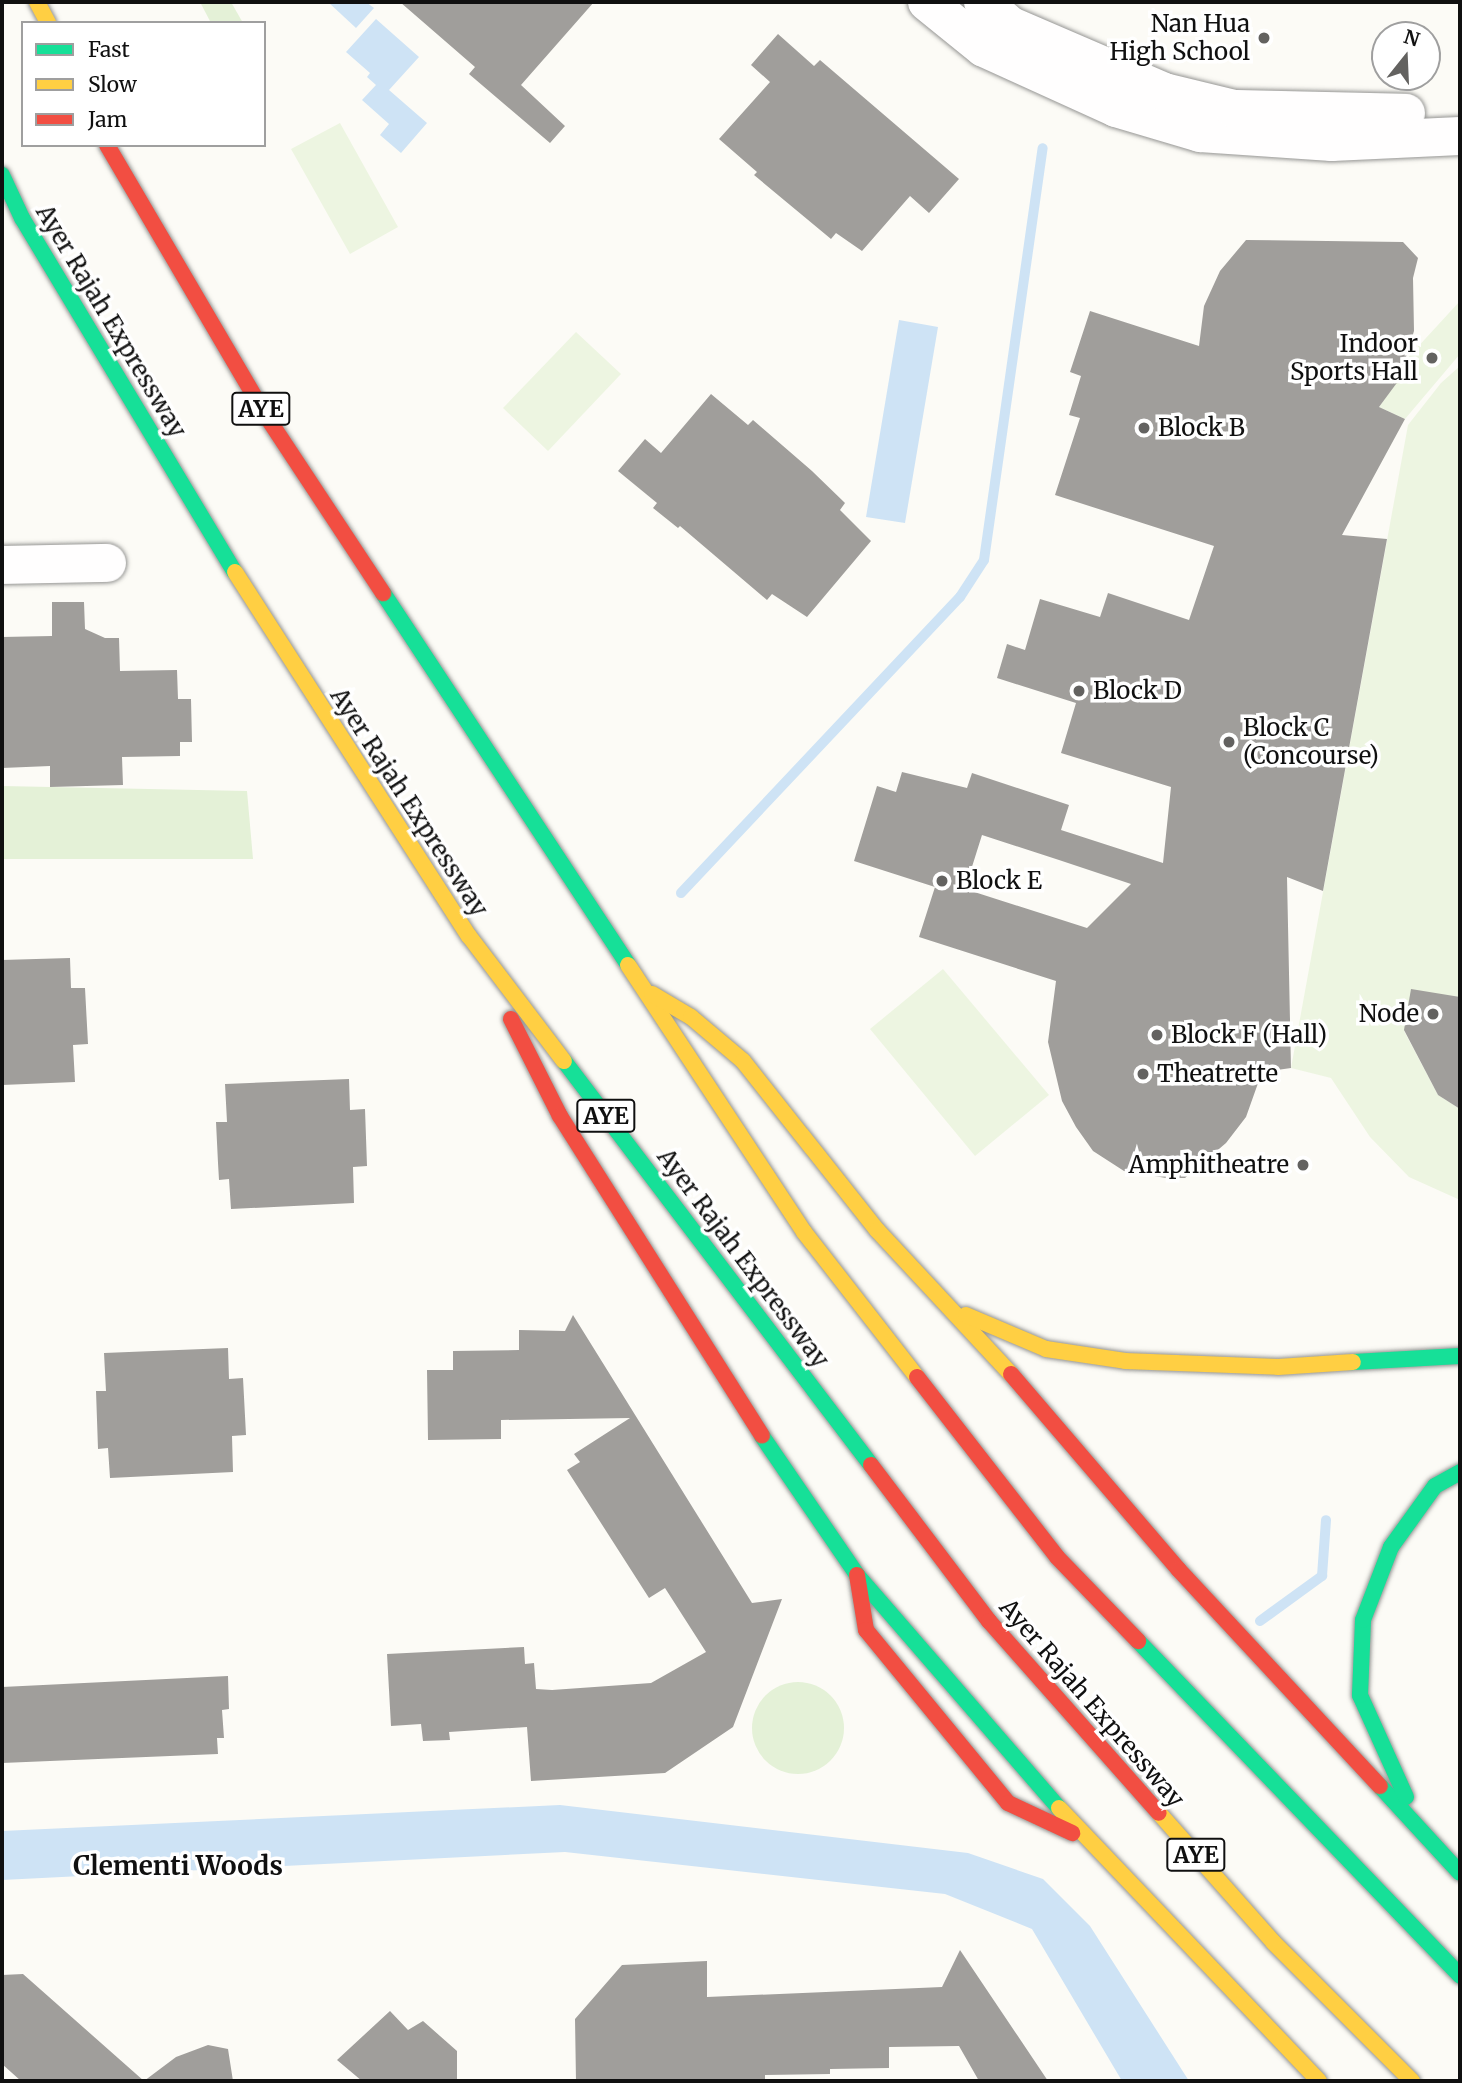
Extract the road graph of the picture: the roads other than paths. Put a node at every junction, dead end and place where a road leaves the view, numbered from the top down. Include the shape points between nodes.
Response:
1 (927, 2) edge
2 (983, 2) edge
3 (1460, 111) edge
4 (1460, 136) edge
5 (108, 147) edge
6 (2, 175) edge
7 (107, 563) dead end
8 (2, 565) edge
9 (469, 936) junction
10 (645, 989) junction
11 (954, 1310) junction
12 (1460, 1356) edge
13 (1460, 1472) edge
14 (857, 1575) junction
15 (1420, 1826) junction
16 (1086, 1840) junction
17 (1460, 1873) edge
18 (1460, 1976) edge
19 (1317, 2080) edge
20 (1412, 2081) edge

1 - 4 street via 984,48 1116,108 1200,133 1332,142
2 - 3 street via 1012,26 1164,92 1234,108 1373,115
5 - 10 highway, AYE via 261,408
6 - 9 highway, Ayer Rajah Expressway / AYE via 22,218 229,563
7 - 8 street
9 - 14 highway via 560,1116 754,1424
9 - 20 highway, Ayer Rajah Expressway / AYE via 989,1621 1272,1942
10 - 11 highway via 730,1046 877,1230
10 - 18 highway, AYE via 804,1232 1058,1557
11 - 12 highway via 1046,1349 1125,1361 1278,1367
11 - 15 highway via 1179,1570
13 - 15 highway via 1435,1486 1391,1547 1363,1620 1360,1695
14 - 16 highway
14 - 16 highway via 866,1630 1008,1802
15 - 17 highway
16 - 19 highway

